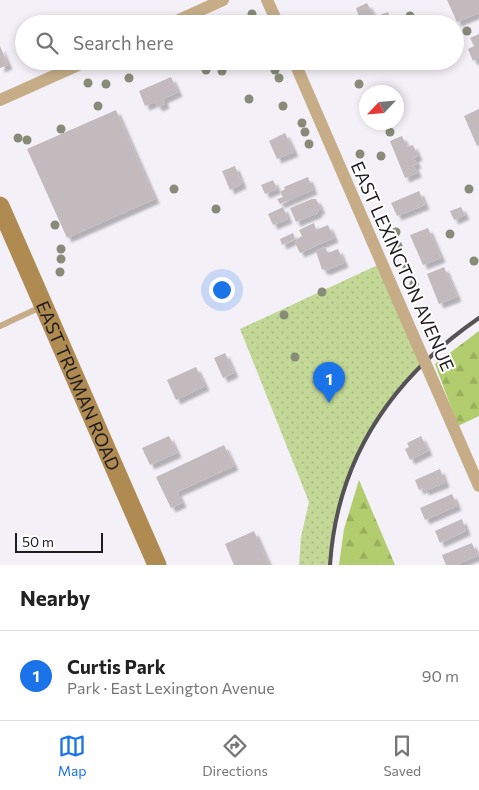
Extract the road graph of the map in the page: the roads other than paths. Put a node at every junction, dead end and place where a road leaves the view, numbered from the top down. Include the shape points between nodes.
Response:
1 (223, 0) edge
2 (267, 0) edge
3 (190, 15) edge
4 (274, 15) edge
5 (67, 70) edge
6 (298, 70) edge
7 (0, 100) edge
8 (0, 206) edge
9 (44, 306) junction
10 (0, 326) edge
11 (479, 486) edge
12 (157, 565) edge

1 - 3 street
2 - 4 street
5 - 7 street
6 - 11 street, EAST LEXINGTON AVENUE, bridge
8 - 9 main road, EAST TRUMAN ROAD
9 - 10 lane
9 - 12 main road, EAST TRUMAN ROAD

